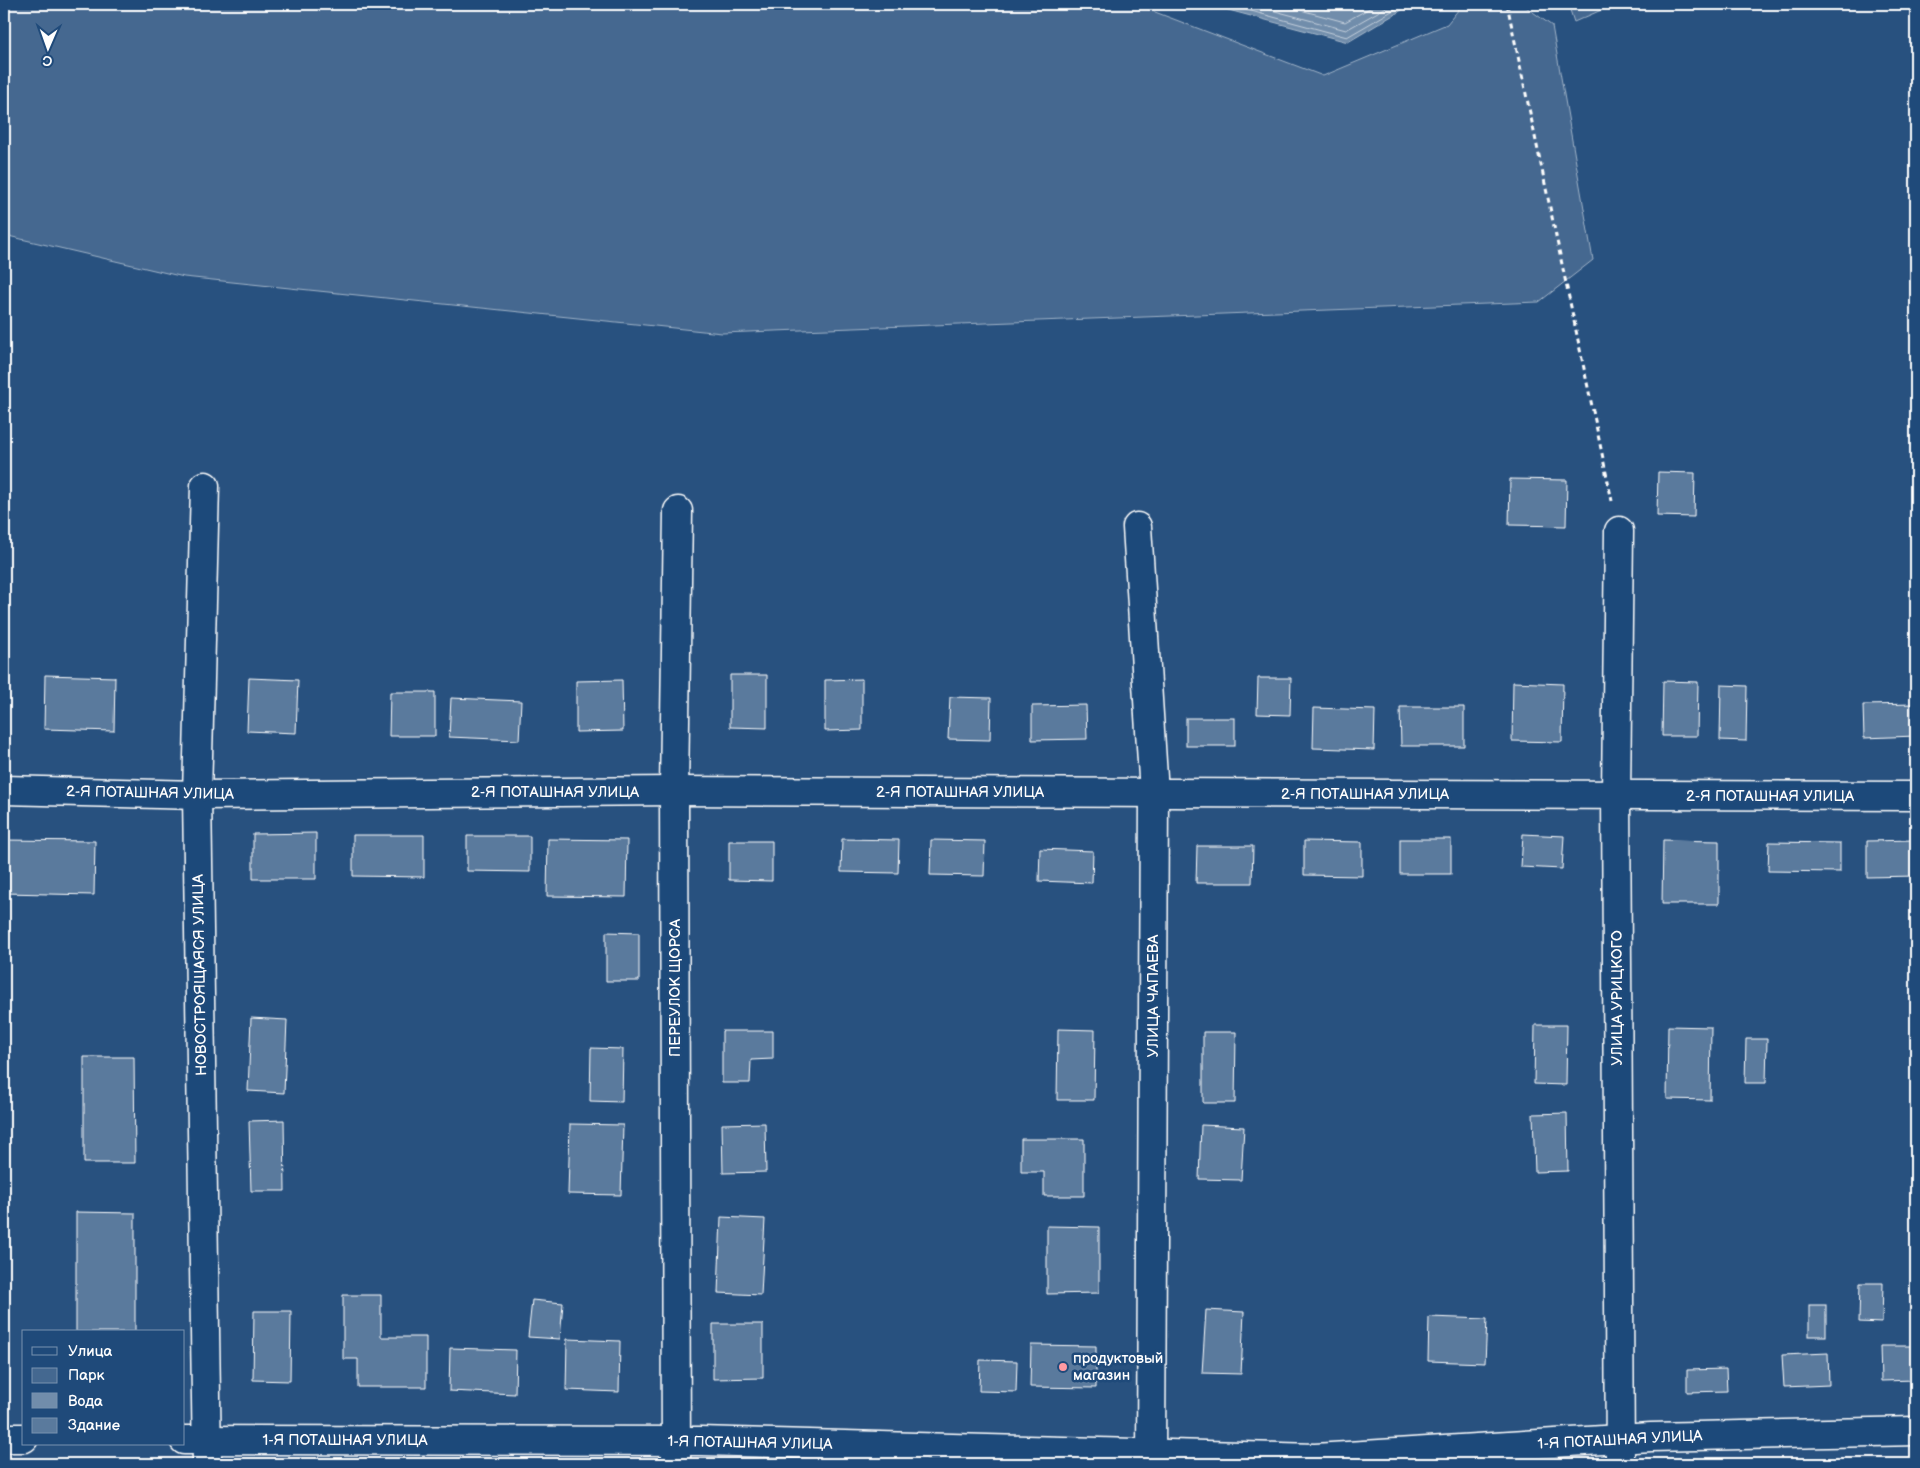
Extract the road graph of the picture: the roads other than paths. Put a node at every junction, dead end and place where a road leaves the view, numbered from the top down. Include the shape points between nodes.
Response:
1 (205, 486) dead end
2 (678, 512) dead end
3 (1137, 528) dead end
4 (1619, 531) road end
5 (4, 790) edge
6 (674, 792) junction
7 (1154, 793) junction
8 (197, 795) junction
9 (1616, 795) junction
10 (1916, 796) edge
11 (1916, 1431) edge
12 (4, 1438) edge
13 (22, 1438) edge
14 (200, 1448) edge
15 (1620, 1452) edge
16 (676, 1453) edge
17 (1151, 1458) edge

1 - 8 street, НОВОСТРОЯЩАЯСЯ УЛИЦА
2 - 6 street, ПЕРЕУЛОК ЩОРСА
3 - 7 street, УЛИЦА ЧАПАЕВА
4 - 9 street, УЛИЦА УРИЦКОГО
5 - 8 street, 2-Я ПОТАШНАЯ УЛИЦА
6 - 7 street, 2-Я ПОТАШНАЯ УЛИЦА
6 - 8 street, 2-Я ПОТАШНАЯ УЛИЦА
6 - 16 street, ПЕРЕУЛОК ЩОРСА
7 - 9 street, 2-Я ПОТАШНАЯ УЛИЦА
7 - 17 street, УЛИЦА ЧАПАЕВА
8 - 14 street, НОВОСТРОЯЩАЯСЯ УЛИЦА
9 - 10 street, 2-Я ПОТАШНАЯ УЛИЦА
9 - 15 street, УЛИЦА УРИЦКОГО
11 - 15 street, 1-Я ПОТАШНАЯ УЛИЦА
12 - 13 street
14 - 16 street, 1-Я ПОТАШНАЯ УЛИЦА
15 - 17 street, 1-Я ПОТАШНАЯ УЛИЦА
16 - 17 street, 1-Я ПОТАШНАЯ УЛИЦА

